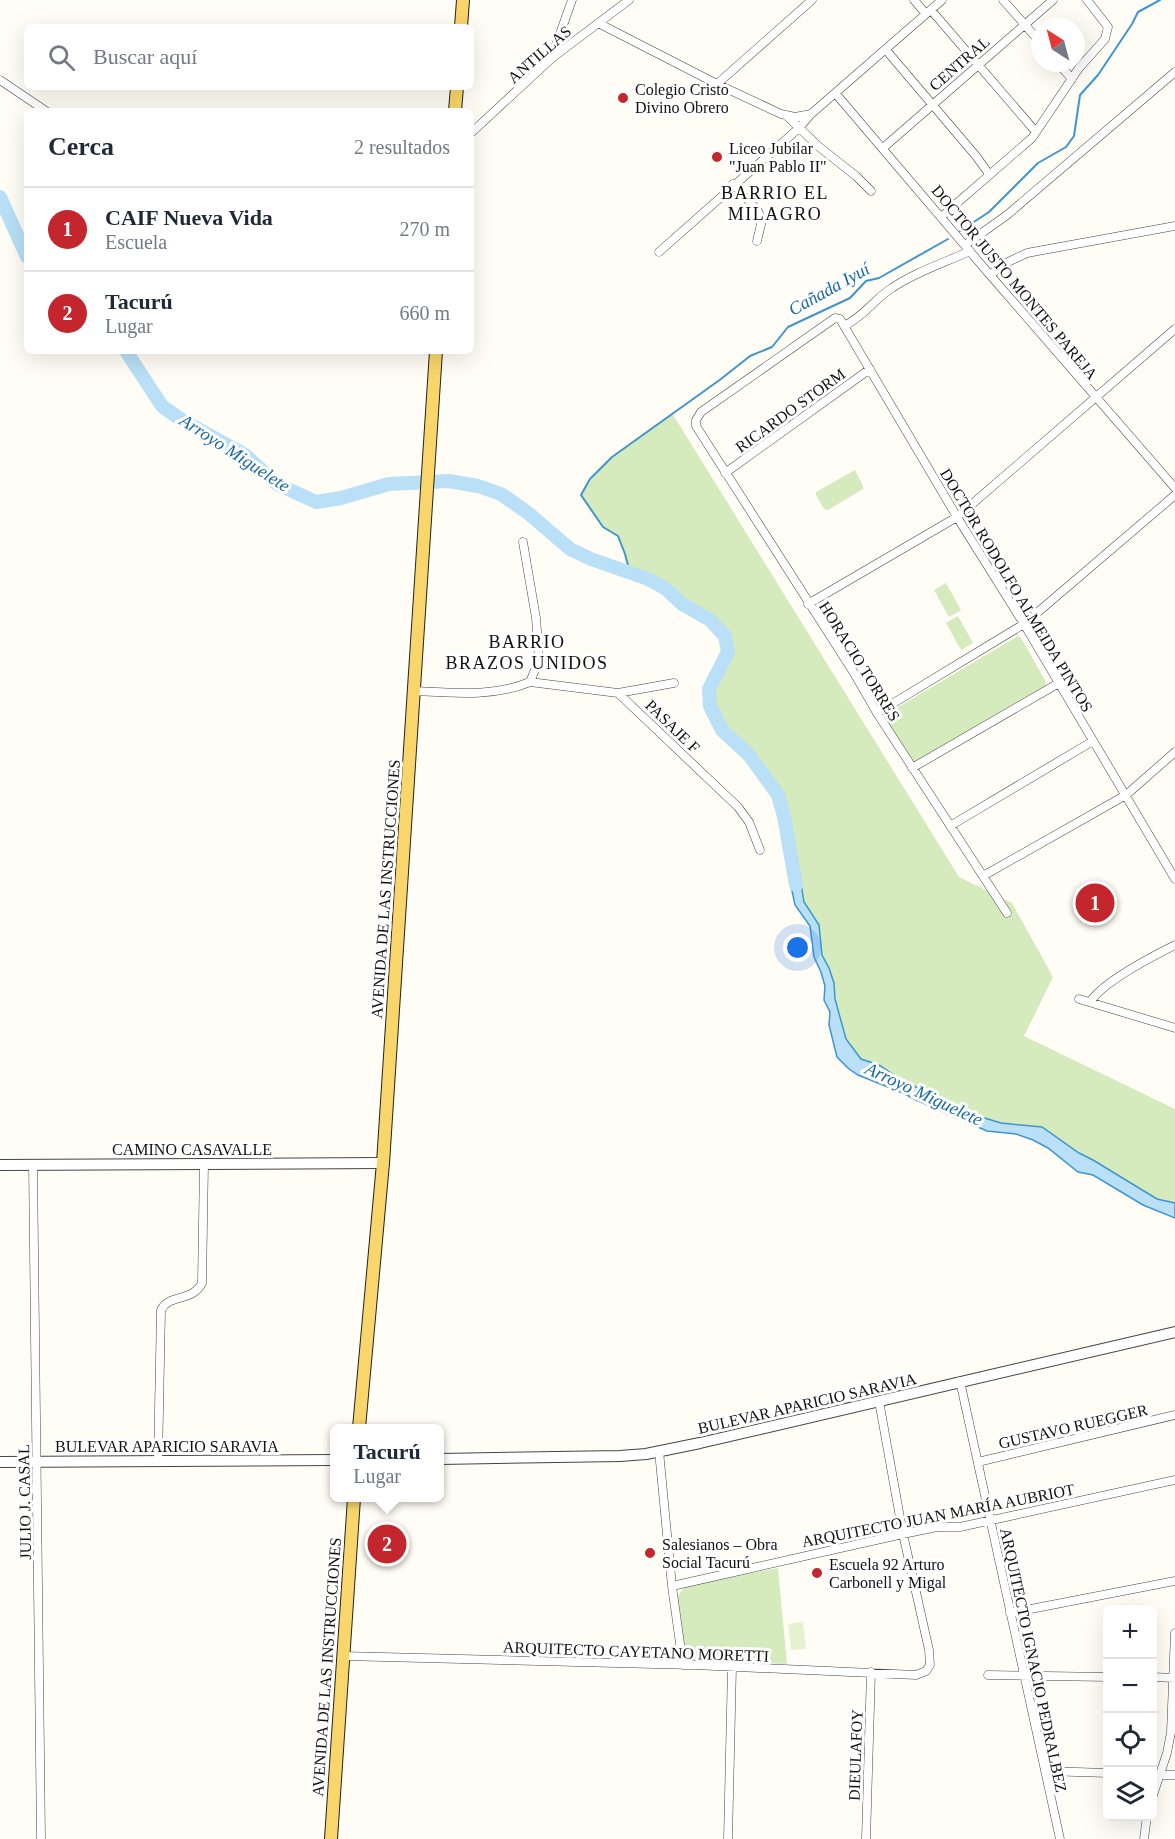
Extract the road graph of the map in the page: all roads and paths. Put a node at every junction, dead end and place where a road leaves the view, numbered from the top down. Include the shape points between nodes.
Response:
1 (463, 0) edge
2 (572, 0) edge
3 (629, 0) edge
4 (812, 0) edge
5 (914, 0) edge
6 (942, 0) edge
7 (1003, 0) edge
8 (1053, 0) edge
9 (1087, 0) edge
10 (929, 12) junction
11 (461, 24) edge
12 (598, 24) junction
13 (1025, 24) junction
14 (1031, 31) edge
15 (886, 50) junction
16 (552, 58) junction
17 (979, 64) junction
18 (1066, 72) edge
19 (1175, 72) edge
20 (1072, 79) junction
21 (0, 80) edge
22 (717, 84) junction
23 (457, 90) edge
24 (836, 94) junction
25 (933, 104) junction
26 (42, 108) edge
27 (455, 108) edge
28 (811, 114) junction
29 (788, 117) junction
30 (799, 128) junction
31 (474, 130) edge
32 (1036, 132) junction
33 (883, 148) junction
34 (989, 174) junction
35 (733, 184) junction
36 (871, 191) dead end
37 (941, 217) junction
38 (1175, 226) edge
39 (757, 241) dead end
40 (967, 248) junction
41 (659, 252) dead end
42 (990, 275) junction
43 (844, 326) junction
44 (1175, 329) edge
45 (436, 354) edge
46 (870, 369) junction
47 (1096, 398) junction
48 (696, 420) joint
49 (725, 473) junction
50 (1175, 488) edge
51 (1175, 495) edge
52 (957, 517) junction
53 (523, 542) dead end
54 (808, 604) junction
55 (1024, 624) junction
56 (530, 682) junction
57 (674, 683) dead end
58 (1059, 683) junction
59 (414, 691) junction
60 (618, 693) junction
61 (877, 713) junction
62 (1093, 741) junction
63 (1175, 752) edge
64 (912, 768) junction
65 (1126, 795) junction
66 (950, 826) junction
67 (760, 850) dead end
68 (983, 876) junction
69 (1175, 879) edge
70 (1007, 914) dead end
71 (1175, 945) edge
72 (1079, 999) dead end
73 (1090, 1002) junction
74 (1175, 1028) edge
75 (383, 1163) junction
76 (0, 1164) edge
77 (204, 1164) junction
78 (33, 1165) junction
79 (1175, 1332) edge
80 (960, 1382) junction
81 (879, 1401) junction
82 (1175, 1415) edge
83 (359, 1424) edge
84 (659, 1451) junction
85 (444, 1459) edge
86 (330, 1460) edge
87 (158, 1461) junction
88 (0, 1462) edge
89 (38, 1462) junction
90 (978, 1462) junction
91 (1175, 1480) edge
92 (354, 1502) edge
93 (990, 1520) junction
94 (903, 1534) junction
95 (1175, 1581) edge
96 (672, 1586) junction
97 (1010, 1613) junction
98 (1175, 1633) edge
99 (343, 1656) junction
100 (683, 1665) junction
101 (732, 1667) junction
102 (871, 1672) junction
103 (988, 1675) dead end
104 (1024, 1675) junction
105 (1103, 1677) edge
106 (1157, 1677) edge
107 (1173, 1678) edge
108 (1045, 1771) junction
109 (1157, 1772) edge
110 (1103, 1773) edge
111 (1157, 1775) edge
112 (1175, 1776) edge
113 (1146, 1821) edge
114 (41, 1839) edge
115 (331, 1839) edge
116 (728, 1839) edge
117 (866, 1839) edge
118 (1059, 1839) edge
119 (1144, 1839) edge

1 - 11 main road
2 - 16 street
3 - 12 street, ANTILLAS
4 - 22 street
5 - 10 street
6 - 10 street
7 - 13 street
8 - 13 street, CENTRAL
9 - 20 street via 1108,27 1105,39
10 - 15 street
10 - 17 street
12 - 16 street, ANTILLAS
12 - 22 street
13 - 14 street
13 - 17 street, CENTRAL
15 - 24 street
15 - 25 street
16 - 31 street, ANTILLAS
17 - 25 street, CENTRAL
17 - 32 street
18 - 20 street
19 - 40 street
20 - 32 street
21 - 26 street
22 - 29 street
23 - 27 main road
24 - 28 street
24 - 33 street, DOCTOR JUSTO MONTES PAREJA
25 - 33 street, CENTRAL
25 - 34 street
28 - 29 street
28 - 30 street
29 - 30 street
30 - 35 street
30 - 36 street
32 - 34 street
33 - 37 street, DOCTOR JUSTO MONTES PAREJA
34 - 37 street
35 - 39 street via 762,220
35 - 41 street
37 - 40 street, DOCTOR JUSTO MONTES PAREJA
38 - 42 street via 1027,253
40 - 42 street, DOCTOR JUSTO MONTES PAREJA
40 - 43 street via 898,284
42 - 47 street, DOCTOR JUSTO MONTES PAREJA
43 - 46 street, DOCTOR RODOLFO ALMEIDA PINTOS
43 - 48 street, DOCTOR RODOLFO ALMEIDA PINTOS via 835,318 701,412
44 - 47 street
45 - 59 main road, AVENIDA DE LAS INSTRUCCIONES
46 - 49 street, RICARDO STORM
46 - 52 street, DOCTOR RODOLFO ALMEIDA PINTOS
47 - 50 street, DOCTOR JUSTO MONTES PAREJA
47 - 52 street
48 - 49 street, HORACIO TORRES via 698,431
49 - 54 street, HORACIO TORRES
51 - 55 street
52 - 54 street
52 - 55 street, DOCTOR RODOLFO ALMEIDA PINTOS
53 - 56 street via 539,660
54 - 61 street, HORACIO TORRES
55 - 58 street, DOCTOR RODOLFO ALMEIDA PINTOS
55 - 61 street
56 - 59 street via 475,693
56 - 60 street
57 - 60 street
58 - 62 street, DOCTOR RODOLFO ALMEIDA PINTOS
58 - 64 street
59 - 75 main road, AVENIDA DE LAS INSTRUCCIONES
60 - 67 street, PASAJE F via 738,807
61 - 64 street, HORACIO TORRES
62 - 65 street, DOCTOR RODOLFO ALMEIDA PINTOS
62 - 66 street
63 - 65 street
64 - 66 street, HORACIO TORRES
65 - 68 street
65 - 69 street, DOCTOR RODOLFO ALMEIDA PINTOS
66 - 68 street, HORACIO TORRES
68 - 70 street, HORACIO TORRES
71 - 73 street via 1122,976
72 - 73 street
73 - 74 street
75 - 77 street, CAMINO CASAVALLE
75 - 83 main road, AVENIDA DE LAS INSTRUCCIONES
76 - 78 street, CAMINO CASAVALLE
77 - 78 street, CAMINO CASAVALLE
77 - 87 street via 202,1283 195,1292 168,1302 161,1310
78 - 89 street, JULIO J. CASAL
79 - 80 street, BULEVAR APARICIO SARAVIA
80 - 81 street, BULEVAR APARICIO SARAVIA
80 - 90 street, ARQUITECTO IGNACIO PEDRALBEZ
81 - 84 street, BULEVAR APARICIO SARAVIA
81 - 94 street
82 - 90 street, GUSTAVO RUEGGER
84 - 85 street, BULEVAR APARICIO SARAVIA via 620,1456
84 - 96 street
86 - 87 street, BULEVAR APARICIO SARAVIA
87 - 89 street, BULEVAR APARICIO SARAVIA
88 - 89 street, BULEVAR APARICIO SARAVIA
89 - 114 street, JULIO J. CASAL
90 - 93 street, ARQUITECTO IGNACIO PEDRALBEZ
91 - 93 street, ARQUITECTO JUAN MARÍA AUBRIOT
92 - 99 main road, AVENIDA DE LAS INSTRUCCIONES
93 - 94 street, ARQUITECTO JUAN MARÍA AUBRIOT
93 - 97 street, ARQUITECTO IGNACIO PEDRALBEZ
94 - 96 street, ARQUITECTO JUAN MARÍA AUBRIOT
94 - 102 street, ARQUITECTO CAYETANO MORETTI via 930,1659 927,1670 916,1675
95 - 97 street
96 - 100 street
97 - 104 street, ARQUITECTO IGNACIO PEDRALBEZ
98 - 107 street
99 - 100 street, ARQUITECTO CAYETANO MORETTI
99 - 115 main road, AVENIDA DE LAS INSTRUCCIONES
100 - 101 street, ARQUITECTO CAYETANO MORETTI
101 - 102 street, ARQUITECTO CAYETANO MORETTI
101 - 116 street
102 - 117 street, DIEULAFOY
103 - 104 street
104 - 105 street
104 - 108 street, ARQUITECTO IGNACIO PEDRALBEZ
106 - 107 street
107 - 109 street via 1171,1732
108 - 110 street
108 - 118 street, ARQUITECTO IGNACIO PEDRALBEZ
111 - 112 street
113 - 119 street

